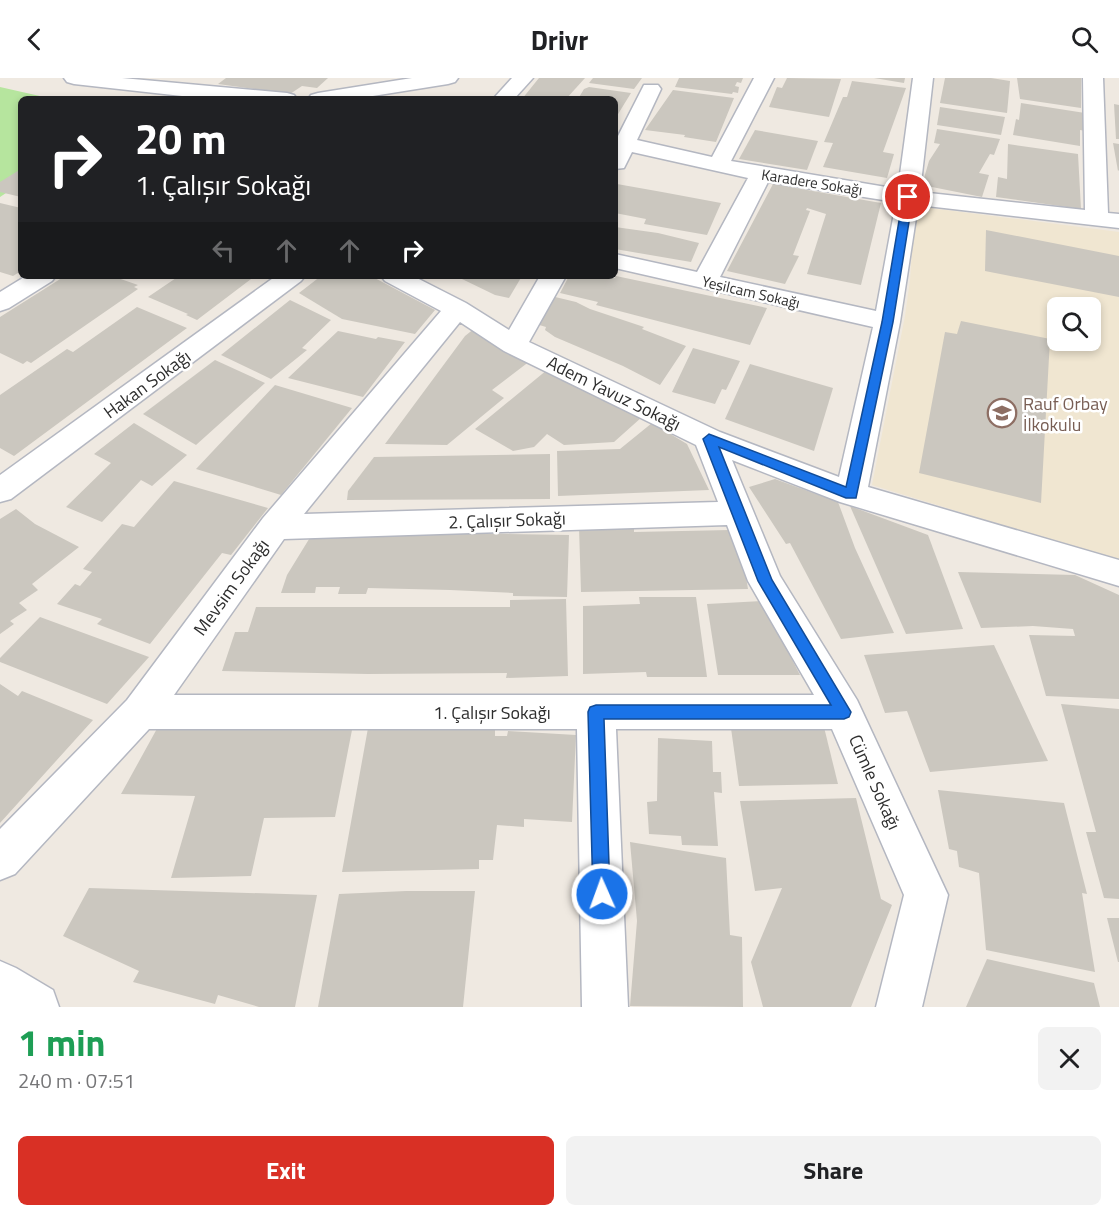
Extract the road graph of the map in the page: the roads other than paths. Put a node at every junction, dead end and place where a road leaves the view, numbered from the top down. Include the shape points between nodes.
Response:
1 (348, 78) edge
2 (448, 78) edge
3 (523, 78) edge
4 (764, 78) edge
5 (923, 78) edge
6 (1093, 78) edge
7 (78, 79) edge
8 (398, 87) junction
9 (651, 89) dead end
10 (102, 96) edge
11 (256, 96) edge
12 (338, 96) edge
13 (506, 96) edge
14 (621, 143) edge
15 (718, 165) junction
16 (761, 174) junction
17 (908, 197) junction
18 (1108, 220) edge
19 (618, 262) edge
20 (38, 279) edge
21 (288, 279) edge
22 (400, 279) edge
23 (551, 279) edge
24 (705, 281) junction
25 (0, 303) edge
26 (457, 309) junction
27 (887, 322) junction
28 (514, 345) junction
29 (709, 439) junction
30 (0, 491) edge
31 (851, 494) junction
32 (739, 513) junction
33 (275, 527) junction
34 (1119, 573) edge
35 (140, 712) junction
36 (596, 712) junction
37 (844, 712) junction
38 (0, 859) edge
39 (0, 984) edge
40 (36, 1007) edge
41 (605, 1007) edge
42 (899, 1007) edge

1 - 8 street
2 - 8 street
3 - 13 street
4 - 15 street
5 - 17 street
6 - 18 street
7 - 10 street
7 - 11 street
8 - 12 street
9 - 14 street
14 - 15 street, Karadere Sokağı
15 - 16 street, Karadere Sokağı
16 - 17 street, Karadere Sokağı
16 - 24 street
17 - 18 street, Karadere Sokağı
17 - 27 street
19 - 24 street, Yeşilcam Sokağı
20 - 25 street
21 - 30 street, Hakan Sokağı
22 - 26 street, Adem Yavuz Sokağı
23 - 28 street
24 - 27 street, Yeşilcam Sokağı
26 - 28 street, Adem Yavuz Sokağı
26 - 33 street, Mevsim Sokağı
27 - 31 street
28 - 29 street, Adem Yavuz Sokağı
29 - 31 street, Adem Yavuz Sokağı
29 - 32 street, Cümle Sokağı
31 - 34 street, Adem Yavuz Sokağı
32 - 33 street, 2. Çalışır Sokağı
32 - 37 street, Cümle Sokağı via 765,581
33 - 35 street, Mevsim Sokağı
35 - 36 street, 1. Çalışır Sokağı
35 - 38 street, Mevsim Sokağı
36 - 37 street, 1. Çalışır Sokağı
36 - 41 street
37 - 42 street, Cümle Sokağı via 926,895
39 - 40 street

